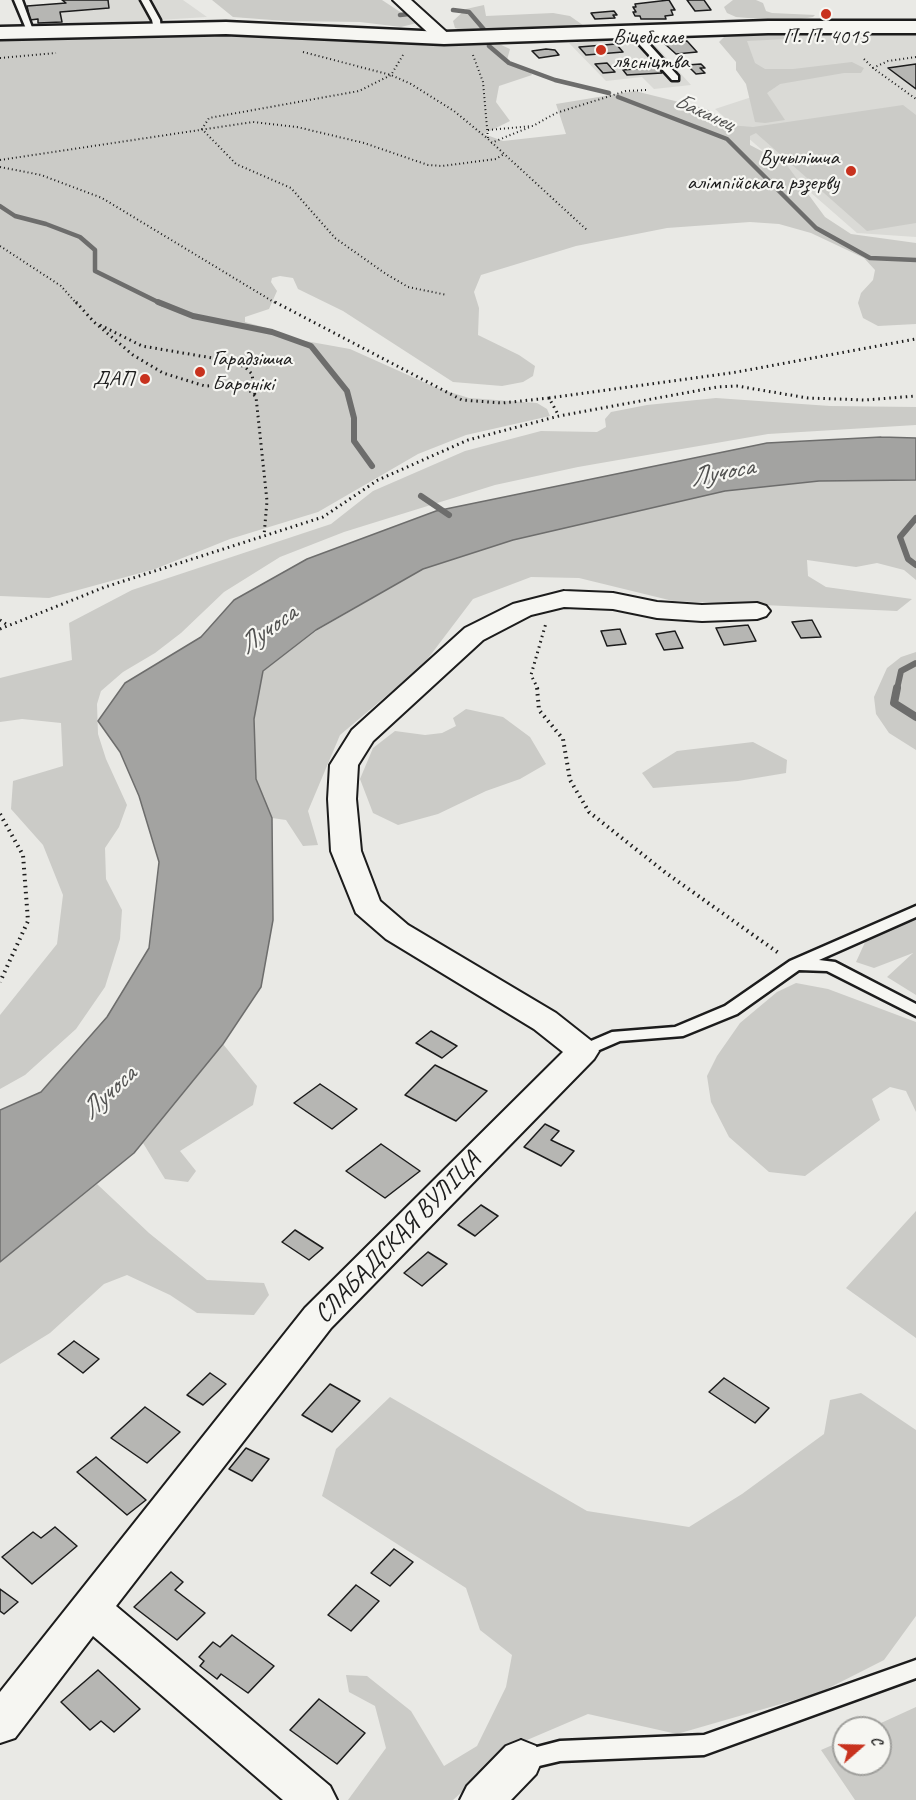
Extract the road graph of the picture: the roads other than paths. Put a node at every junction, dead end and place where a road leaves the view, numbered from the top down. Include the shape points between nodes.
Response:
1 (18, 0) edge
2 (145, 0) edge
3 (401, 0) edge
4 (916, 27) edge
5 (158, 29) junction
6 (31, 31) junction
7 (633, 32) junction
8 (0, 33) edge
9 (444, 38) junction
10 (675, 78) dead end
11 (757, 611) dead end
12 (916, 911) edge
13 (795, 965) junction
14 (916, 1011) edge
15 (583, 1051) junction
16 (91, 1610) junction
17 (916, 1669) edge
18 (0, 1724) edge
19 (521, 1760) joint
20 (315, 1800) edge
21 (482, 1800) edge

1 - 6 lane
2 - 5 lane
3 - 9 street
4 - 7 street
5 - 6 street
5 - 9 street via 226,28
6 - 8 street
7 - 9 street
7 - 10 lane
11 - 15 street via 702,613 614,602 555,601 522,609 474,634 362,736 344,765 346,851 367,906 397,932 545,1021
12 - 13 lane, СЛАБАДСКАЯ ВУЛІЦА
13 - 14 lane via 830,966
13 - 15 lane, СЛАБАДСКАЯ ВУЛІЦА via 731,1010 677,1032 618,1036
15 - 16 street, СЛАБАДСКАЯ ВУЛІЦА via 318,1318
16 - 18 street, СЛАБАДСКАЯ ВУЛІЦА
16 - 20 street
17 - 19 lane via 704,1745 560,1751
19 - 21 street

